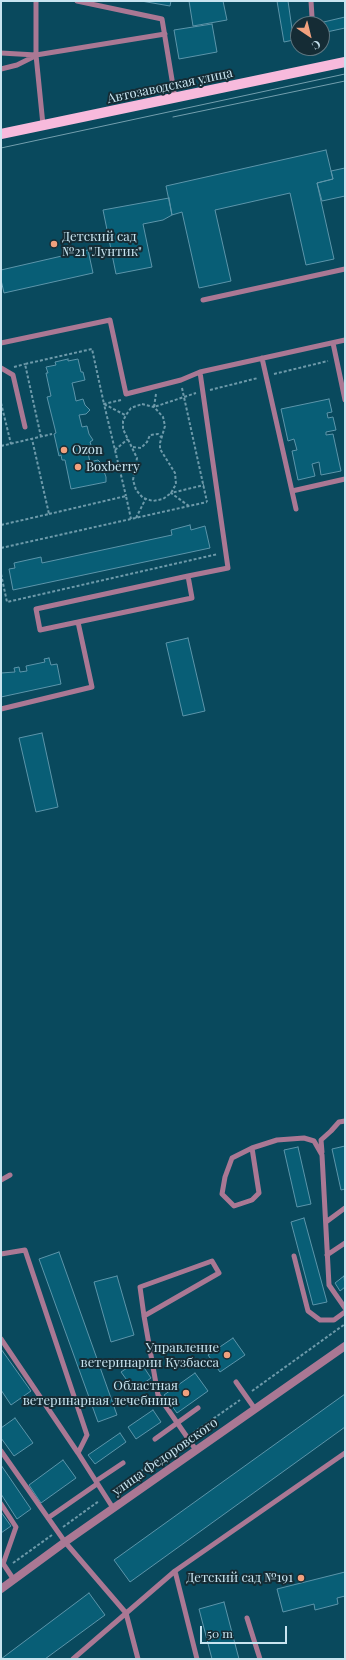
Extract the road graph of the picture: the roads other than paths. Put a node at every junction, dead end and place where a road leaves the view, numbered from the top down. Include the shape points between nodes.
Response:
1 (36, 1) edge
2 (78, 1) edge
3 (311, 1) edge
4 (312, 16) edge
5 (165, 34) junction
6 (1, 53) edge
7 (36, 55) junction
8 (345, 62) edge
9 (1, 69) edge
10 (175, 98) junction
11 (43, 126) junction
12 (1, 134) edge
13 (345, 269) edge
14 (203, 300) dead end
15 (345, 340) edge
16 (1, 343) edge
17 (333, 343) junction
18 (262, 358) junction
19 (1, 368) edge
20 (200, 372) junction
21 (345, 400) edge
22 (25, 427) dead end
23 (345, 479) edge
24 (292, 491) junction
25 (296, 509) dead end
26 (188, 576) junction
27 (78, 622) junction
28 (1, 709) edge
29 (345, 1121) edge
30 (252, 1148) junction
31 (322, 1155) junction
32 (10, 1175) dead end
33 (1, 1180) edge
34 (345, 1208) edge
35 (326, 1222) junction
36 (345, 1243) edge
37 (1, 1254) edge
38 (327, 1255) junction
39 (294, 1256) dead end
40 (345, 1308) edge
41 (345, 1312) edge
42 (144, 1316) junction
43 (1, 1339) edge
44 (345, 1346) edge
45 (236, 1382) dead end
46 (198, 1408) dead end
47 (255, 1409) junction
48 (177, 1423) junction
49 (154, 1439) dead end
50 (196, 1450) junction
51 (1, 1451) edge
52 (78, 1452) junction
53 (345, 1453) edge
54 (123, 1463) dead end
55 (97, 1483) junction
56 (1, 1504) edge
57 (113, 1508) junction
58 (48, 1518) junction
59 (65, 1542) junction
60 (4, 1564) edge
61 (175, 1571) junction
62 (14, 1580) junction
63 (1, 1589) edge
64 (126, 1613) junction
65 (247, 1618) dead end
66 (73, 1659) edge
67 (138, 1659) edge
68 (197, 1659) edge
69 (260, 1659) edge

1 - 7 lane
2 - 5 lane via 162,19
3 - 4 lane
5 - 7 lane
5 - 10 lane
6 - 7 lane
7 - 9 lane via 17,65
7 - 11 lane
8 - 10 main road, Автозаводская улица
10 - 11 main road, Автозаводская улица
11 - 12 main road, Автозаводская улица
13 - 14 lane
15 - 17 lane
16 - 20 lane via 110,320 126,394 181,380
17 - 18 lane
17 - 21 lane
18 - 20 lane
18 - 24 lane
19 - 22 lane via 13,375
20 - 26 lane via 228,568
23 - 24 lane
24 - 25 lane
26 - 27 lane via 192,598
26 - 27 lane via 36,609 40,630
27 - 28 lane via 92,687
29 - 31 lane via 339,1122 321,1140
30 - 30 lane via 232,1158 225,1177 222,1194 234,1206 252,1200 259,1193
30 - 31 lane via 277,1140 304,1138 314,1141
31 - 35 lane
32 - 33 lane
34 - 35 lane
35 - 38 lane
36 - 38 lane
37 - 52 lane via 25,1250 87,1435
38 - 40 lane via 329,1285
39 - 41 lane via 308,1311 320,1320 334,1320
42 - 42 lane via 140,1287 212,1261 219,1273
42 - 48 lane via 158,1395
43 - 52 lane
44 - 47 street, улица Федоровского
45 - 47 lane
46 - 48 lane
47 - 50 street, улица Федоровского
48 - 49 lane
48 - 50 lane
50 - 57 street, улица Федоровского
51 - 58 lane
52 - 55 lane
53 - 61 lane
54 - 55 lane
55 - 57 lane
55 - 58 lane
56 - 60 lane via 16,1527
57 - 59 street, улица Федоровского
58 - 59 lane
59 - 62 street, улица Федоровского
59 - 64 lane
60 - 62 lane
61 - 64 lane
61 - 68 lane
62 - 63 street, улица Федоровского
64 - 66 lane
64 - 67 lane
65 - 69 lane

